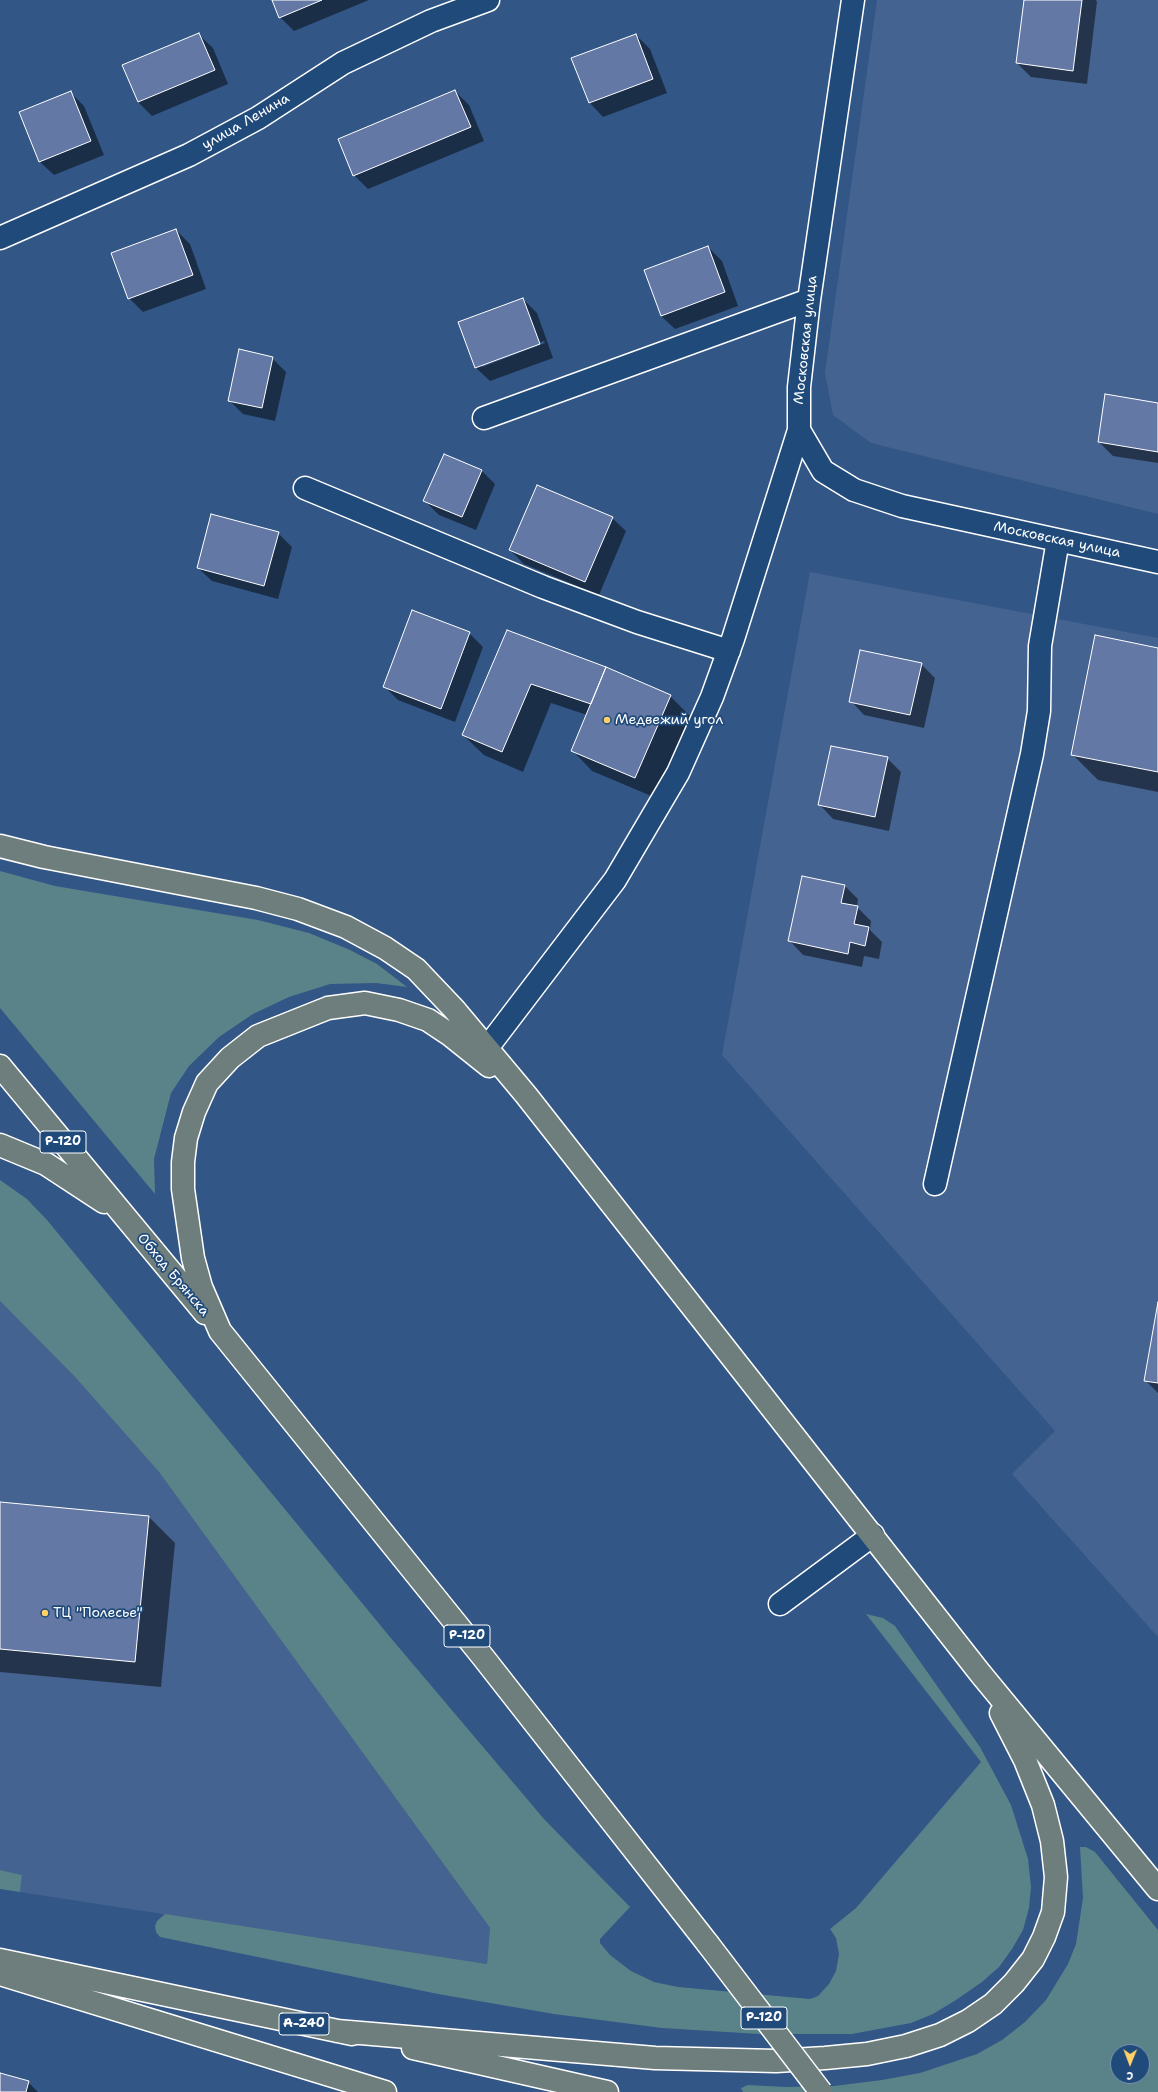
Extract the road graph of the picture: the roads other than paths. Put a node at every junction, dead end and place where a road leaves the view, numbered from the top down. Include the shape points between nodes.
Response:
1 (488, 0) edge
2 (853, 0) edge
3 (0, 238) edge
4 (809, 300) junction
5 (484, 418) dead end
6 (799, 430) junction
7 (305, 488) dead end
8 (1058, 540) junction
9 (1158, 562) edge
10 (729, 651) junction
11 (0, 846) edge
12 (487, 1048) junction
13 (0, 1066) edge
14 (526, 1095) junction
15 (0, 1145) edge
16 (936, 1184) dead end
17 (126, 1218) junction
18 (220, 1331) junction
19 (873, 1535) junction
20 (780, 1604) dead end
21 (980, 1673) junction
22 (1158, 1888) edge
23 (0, 1960) edge
24 (0, 1974) edge
25 (337, 2031) junction
26 (385, 2092) edge
27 (607, 2092) edge
28 (821, 2092) edge

1 - 3 street, улица Ленина via 431,21 343,63 258,118 189,155
2 - 4 street, Московская улица
4 - 5 street
4 - 6 street, Московская улица via 799,387
6 - 8 street, Московская улица via 823,471 854,490 902,506
6 - 10 street
7 - 10 street via 543,587 637,622
8 - 9 street, Московская улица
8 - 16 street via 1040,646 1038,711 1032,754
10 - 12 street via 712,697 678,773 615,880
11 - 12 highway via 52,859 256,898 298,909 346,927 385,948 416,969
12 - 14 highway
13 - 17 highway, Р-120
14 - 18 highway via 449,1034 428,1020 399,1010 365,1003 328,1008 258,1036 230,1058 208,1083 194,1112 186,1138 183,1189 193,1258 201,1287
14 - 19 highway
15 - 17 highway via 46,1164
17 - 18 highway, Обход Брянска / Р-120
18 - 28 highway, Р-120, bridge via 483,1657
19 - 20 street
19 - 21 highway
21 - 22 highway
21 - 25 highway via 1025,1760 1043,1805 1052,1841 1056,1877 1053,1912 1033,1959 1014,1983 968,2021 940,2035 906,2046 867,2054 776,2061 655,2058
23 - 25 highway, А-240
24 - 26 highway
25 - 27 highway, А-240

